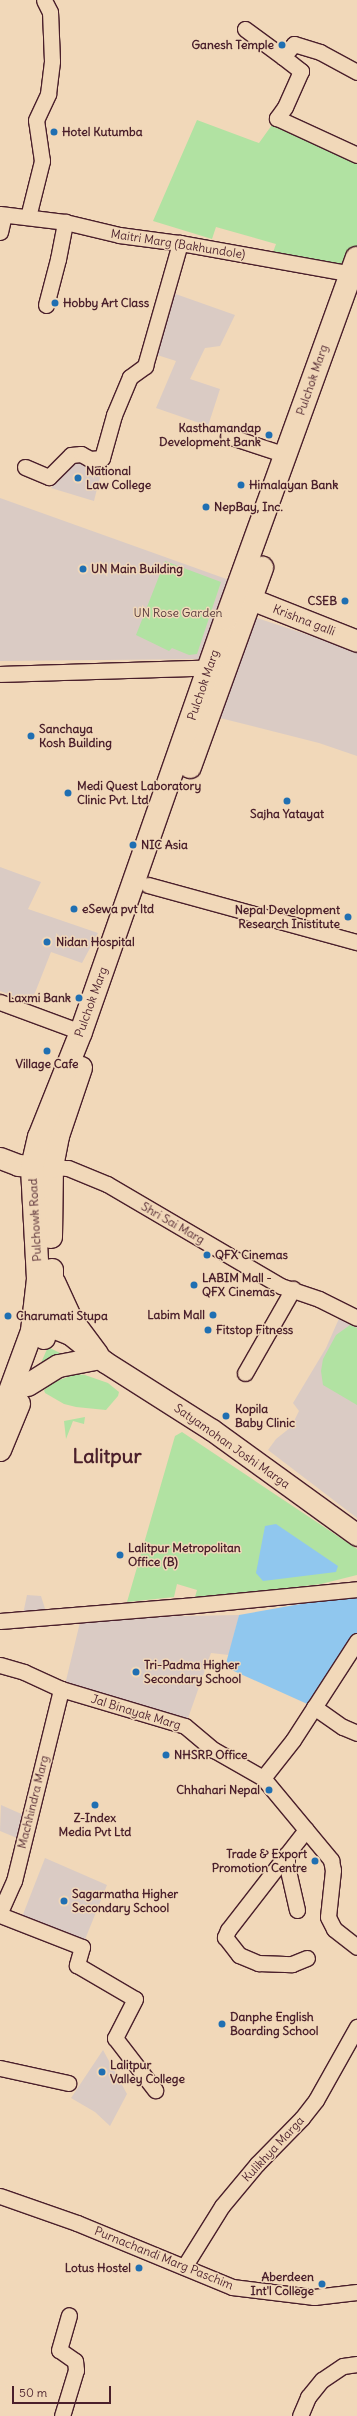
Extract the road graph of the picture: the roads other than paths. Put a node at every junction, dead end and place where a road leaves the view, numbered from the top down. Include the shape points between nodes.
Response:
1 (44, 0) edge
2 (245, 29) dead end
3 (283, 57) junction
4 (357, 72) edge
5 (357, 155) edge
6 (2, 214) edge
7 (28, 217) junction
8 (65, 222) junction
9 (0, 232) edge
10 (180, 243) junction
11 (355, 269) edge
12 (357, 301) edge
13 (46, 305) dead end
14 (228, 436) dead end
15 (286, 455) junction
16 (25, 468) dead end
17 (251, 599) junction
18 (357, 641) edge
19 (217, 667) junction
20 (0, 674) edge
21 (148, 885) junction
22 (357, 942) edge
23 (0, 1002) edge
24 (81, 1032) junction
25 (56, 1112) junction
26 (0, 1158) edge
27 (42, 1167) junction
28 (53, 1279) junction
29 (293, 1289) junction
30 (357, 1318) edge
31 (40, 1329) junction
32 (99, 1358) junction
33 (245, 1373) dead end
34 (28, 1385) junction
35 (0, 1418) edge
36 (0, 1450) edge
37 (357, 1535) edge
38 (357, 1589) edge
39 (0, 1621) edge
40 (357, 1641) edge
41 (0, 1665) edge
42 (61, 1689) junction
43 (314, 1707) junction
44 (357, 1733) edge
45 (263, 1778) junction
46 (306, 1830) junction
47 (287, 1854) junction
48 (297, 1910) dead end
49 (0, 1912) edge
50 (0, 1915) edge
51 (357, 1947) edge
52 (307, 1958) dead end
53 (357, 2027) edge
54 (0, 2068) edge
55 (68, 2083) dead end
56 (155, 2090) dead end
57 (0, 2196) edge
58 (184, 2267) junction
59 (357, 2292) edge
60 (70, 2315) dead end
61 (357, 2364) edge
62 (62, 2416) edge
63 (300, 2416) edge

1 - 7 street via 50,12 52,61 48,94 36,120 42,161
2 - 3 street
3 - 4 street via 294,44 320,52
3 - 5 street via 301,71 285,107 277,118
6 - 7 street, Maitri Marg (Bakhundole)
6 - 9 street
7 - 8 street, Maitri Marg (Bakhundole)
8 - 10 street, Maitri Marg (Bakhundole) via 119,235
8 - 13 street
10 - 11 street, Maitri Marg (Bakhundole)
10 - 16 street via 145,366 130,377 114,415 102,458 90,459 81,454 71,455 49,477
11 - 15 main road, Pulchok Marg
12 - 17 main road, Pulchok Marg
14 - 15 street
15 - 19 main road, Pulchok Marg
17 - 18 main road, Krishna galli
17 - 19 main road, Pulchok Marg
19 - 20 street
19 - 21 main road, Pulchok Marg
19 - 24 main road, Pulchok Marg
21 - 22 street
21 - 25 main road, Pulchok Marg
23 - 24 street
24 - 25 main road, Pulchok Marg
25 - 27 main road, Pulchowk Road
26 - 27 main road via 18,1165
27 - 28 main road, Pulchowk Road via 50,1214
27 - 29 street, Shri Sai Marg via 68,1168 106,1184 282,1286
27 - 31 main road, Pulchowk Road via 37,1295
28 - 31 main road
28 - 32 main road via 71,1319
29 - 30 street, Shri Sai Marg
29 - 33 street
31 - 32 main road, Satyamohan Joshi Marga via 62,1329
31 - 34 main road
31 - 35 main road
32 - 34 main road via 59,1366
32 - 37 main road, Satyamohan Joshi Marga via 212,1430
34 - 36 main road
38 - 39 street
40 - 43 street
41 - 42 street, Jal Binayak Marg via 24,1672
42 - 45 street, Jal Binayak Marg via 185,1726 214,1750
42 - 49 street, Machhindra Marg via 14,1881
43 - 44 street via 343,1727
43 - 45 street via 293,1740
45 - 46 street
46 - 47 street
46 - 51 street via 330,1860 333,1870 328,1917 334,1929
47 - 48 street via 287,1866
47 - 52 street via 225,1937 239,1955 258,1963 292,1964
50 - 56 street via 82,1947 77,1965 135,1999 115,2038
53 - 58 street, Kulikhya Marga via 316,2100 222,2206
54 - 55 street
57 - 58 street, Purnachandi Marg Paschim via 77,2223
58 - 59 street, Purnachandi Marg Paschim via 232,2287 262,2292 314,2298
60 - 62 street via 59,2350 75,2361 76,2370
61 - 63 street via 343,2366 322,2380 308,2398

